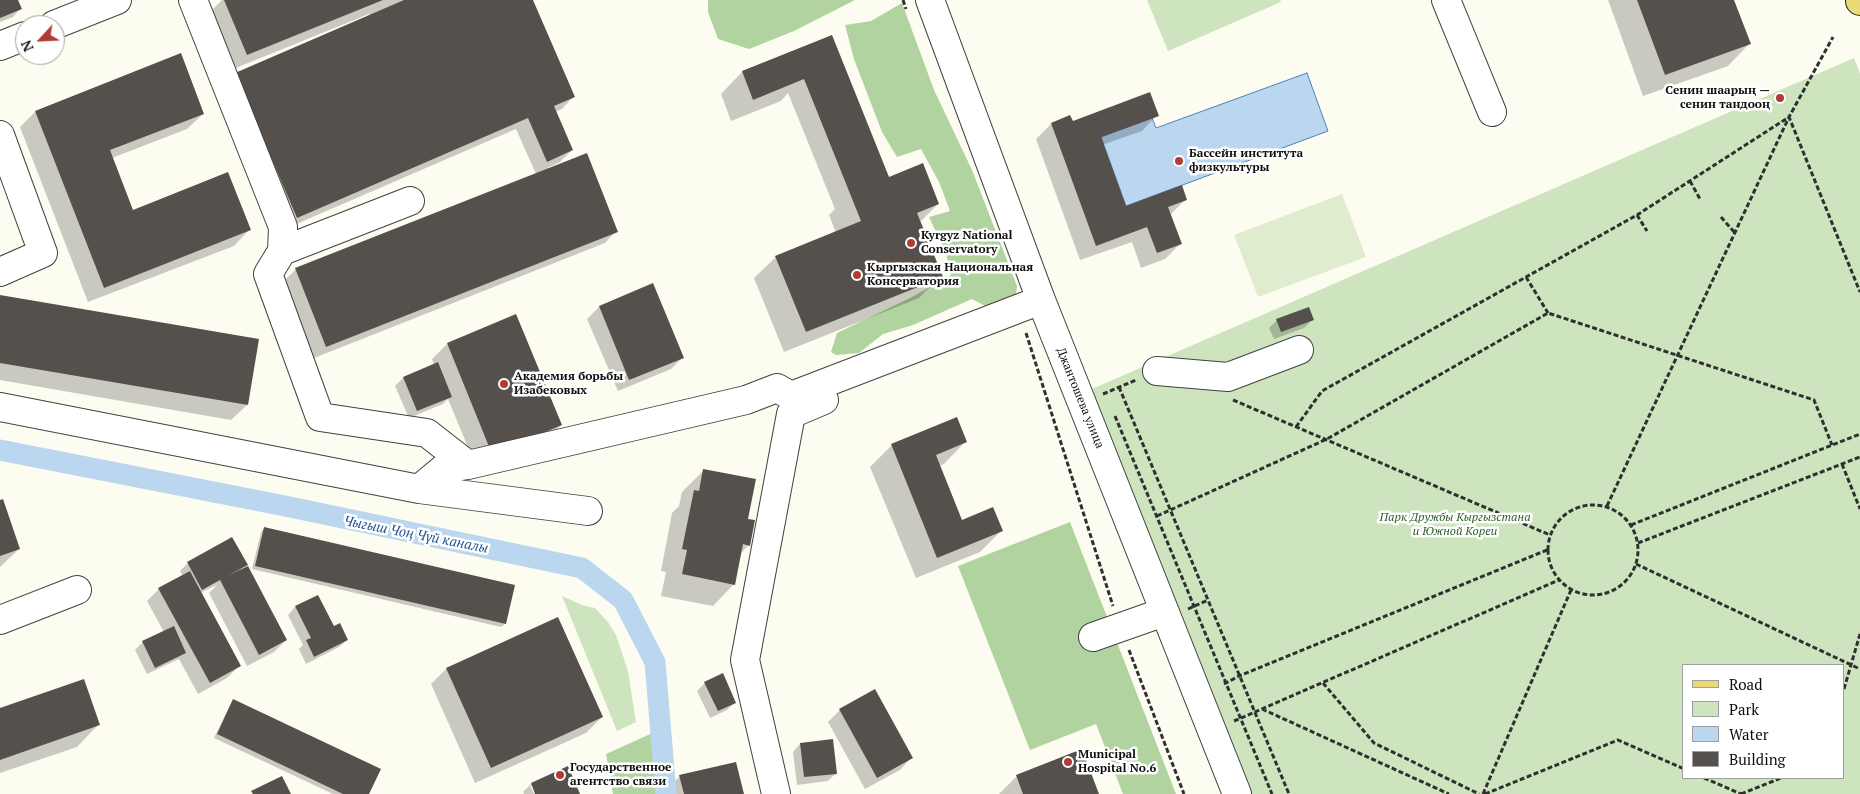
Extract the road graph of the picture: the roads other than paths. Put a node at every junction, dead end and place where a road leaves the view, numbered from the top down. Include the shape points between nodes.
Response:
1 (117, 0) edge
2 (193, 0) edge
3 (1446, 0) edge
4 (918, 5) edge
5 (65, 21) edge
6 (15, 40) edge
7 (0, 46) edge
8 (1492, 112) dead end
9 (0, 135) edge
10 (410, 201) dead end
11 (282, 251) junction
12 (0, 272) edge
13 (1036, 311) junction
14 (1299, 350) dead end
15 (1157, 371) road end
16 (0, 407) edge
17 (468, 465) junction
18 (419, 489) junction
19 (588, 511) dead end
20 (77, 590) dead end
21 (1164, 612) junction
22 (0, 620) edge
23 (1093, 637) dead end
24 (776, 794) edge
25 (1237, 794) edge

1 - 5 street
2 - 11 street via 283,227
3 - 8 street
4 - 13 street, Джантошева улица
6 - 7 street
9 - 12 street via 43,253
10 - 11 street
11 - 17 street via 268,274 320,417 427,433
13 - 17 street via 791,396 777,388 746,400
13 - 21 street, Джантошева улица via 1093,398
13 - 24 street via 790,414 745,660
14 - 15 street via 1228,377
16 - 18 street
17 - 18 street via 444,468
18 - 19 street
20 - 22 street
21 - 23 street
21 - 25 street, Джантошева улица

